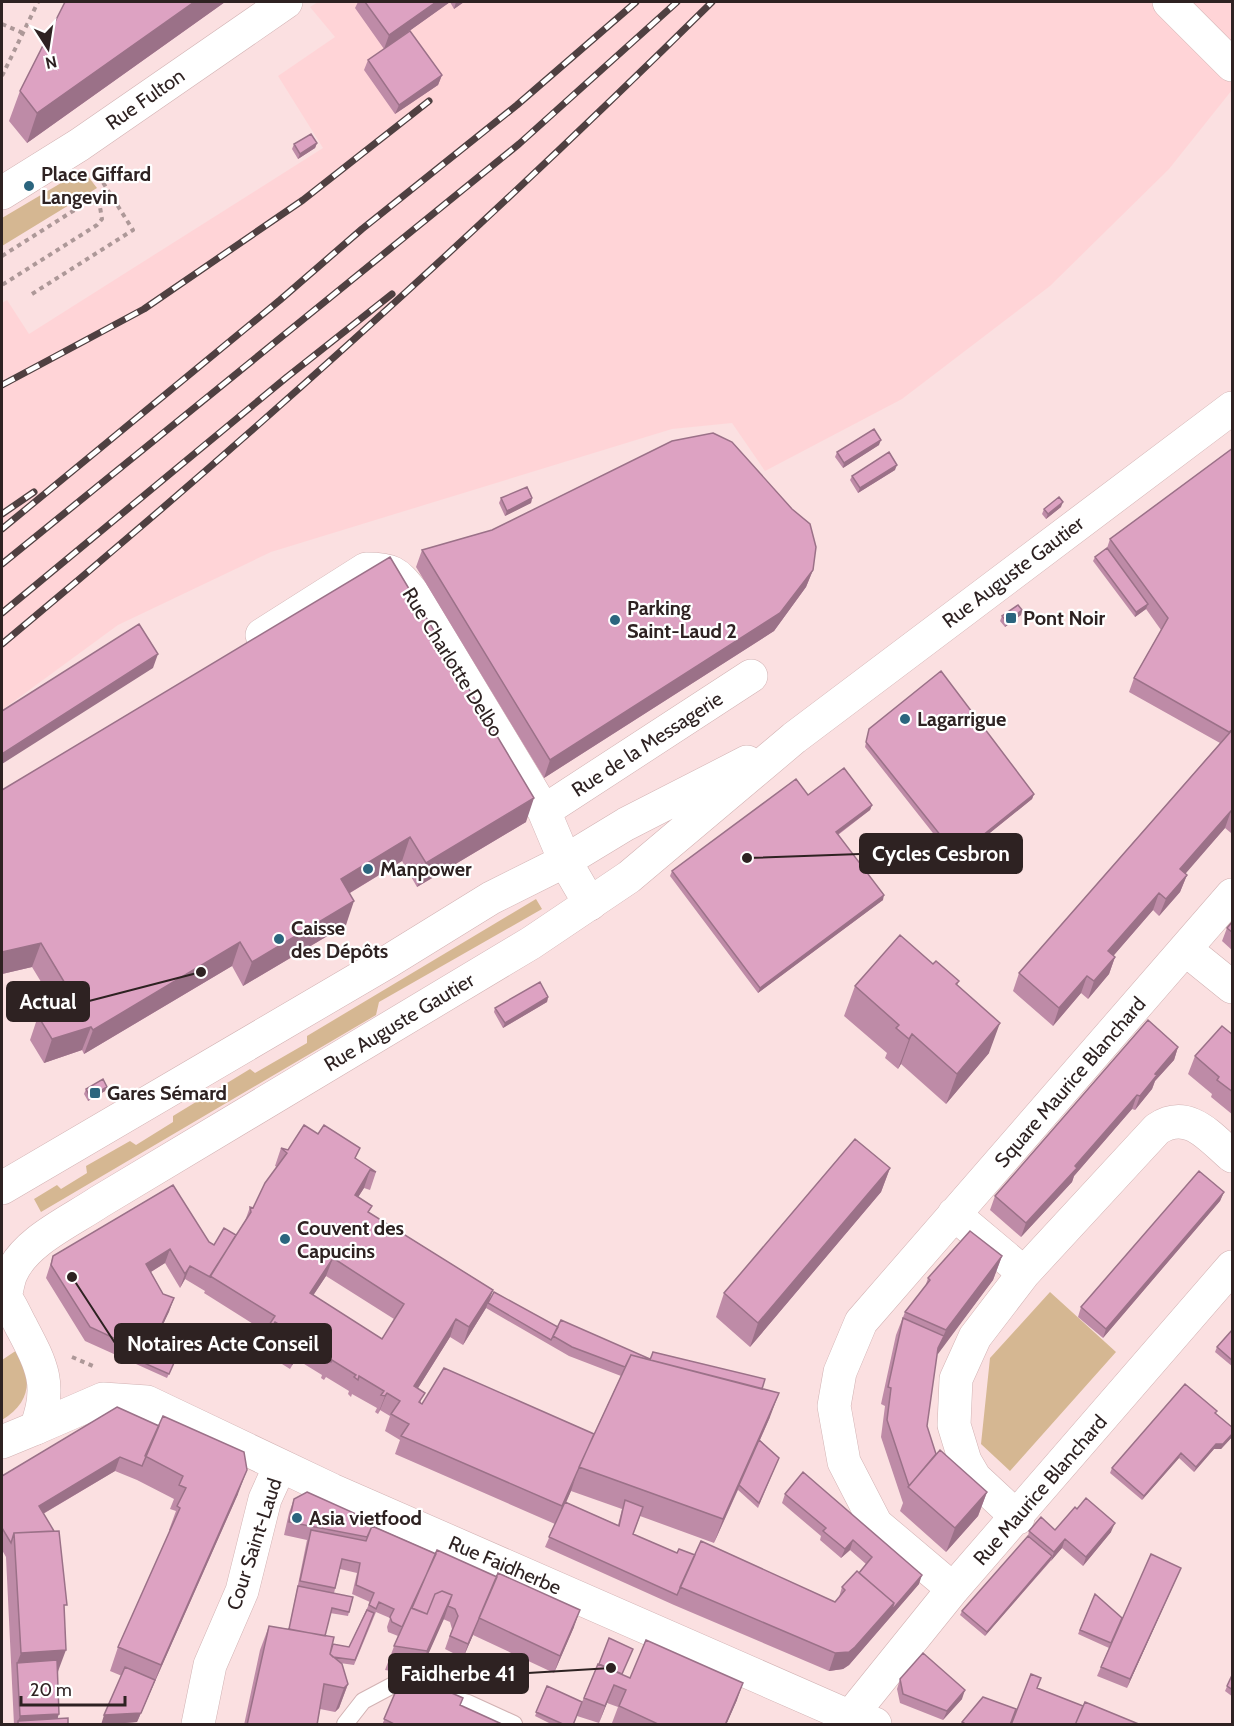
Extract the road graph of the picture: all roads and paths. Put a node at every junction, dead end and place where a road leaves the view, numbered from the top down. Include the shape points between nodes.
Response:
1 (38, 2) edge
2 (286, 2) edge
3 (1169, 2) edge
4 (2, 24) edge
5 (23, 33) junction
6 (1233, 65) edge
7 (2, 76) edge
8 (79, 145) junction
9 (2, 193) edge
10 (2, 256) edge
11 (2, 285) edge
12 (32, 294) dead end
13 (1233, 408) edge
14 (235, 652) edge
15 (751, 676) dead end
16 (794, 738) junction
17 (544, 811) junction
18 (565, 861) junction
19 (1233, 895) edge
20 (590, 904) junction
21 (1185, 949) junction
22 (1233, 987) edge
23 (1233, 1156) edge
24 (2, 1188) edge
25 (954, 1214) junction
26 (1233, 1267) edge
27 (1024, 1273) junction
28 (3, 1295) edge
29 (36, 1428) junction
30 (2, 1442) edge
31 (280, 1466) junction
32 (1018, 1518) junction
33 (953, 1589) junction
34 (857, 1722) edge
35 (198, 1725) edge
36 (345, 1725) edge
37 (514, 1725) edge

1 - 5 path
2 - 8 street, Rue Fulton
3 - 6 street
4 - 5 path
5 - 7 path
8 - 9 street, Rue Fulton
8 - 12 path via 133,230
10 - 11 path via 84,204 93,201 100,207 102,219 97,225
13 - 16 street, Rue Auguste Gautier
14 - 17 street, Rue Charlotte Delbo via 366,569 398,574 433,611 517,750
15 - 17 street, Rue de la Messagerie
16 - 18 street, Rue Auguste Gautier via 626,824
16 - 20 street, Rue Auguste Gautier via 629,877
17 - 18 street, Rue Charlotte Delbo
18 - 20 street, Rue Charlotte Delbo
18 - 24 street, Rue Auguste Gautier via 491,898
19 - 21 street, Square Maurice Blanchard
20 - 28 street, Rue Auguste Gautier via 45,1238 24,1255
21 - 22 street
21 - 25 street, Square Maurice Blanchard
23 - 27 street via 1193,1123 1164,1124
25 - 27 street
25 - 33 street, Square Maurice Blanchard via 861,1322 840,1372 834,1406 843,1462 876,1524
26 - 32 street, Rue Maurice Blanchard
27 - 32 street via 975,1337 956,1379 952,1402 965,1461 975,1478
28 - 29 street via 42,1366 44,1398
29 - 30 street, Rue Faidherbe
29 - 31 street, Rue Faidherbe via 103,1399 147,1402
31 - 34 street, Rue Faidherbe
31 - 35 street, Cour Saint-Laud via 265,1499 242,1592 210,1665
32 - 33 street, Rue Maurice Blanchard
33 - 34 street, Rue Maurice Blanchard via 857,1708
36 - 37 lane via 363,1701 395,1684 468,1703

